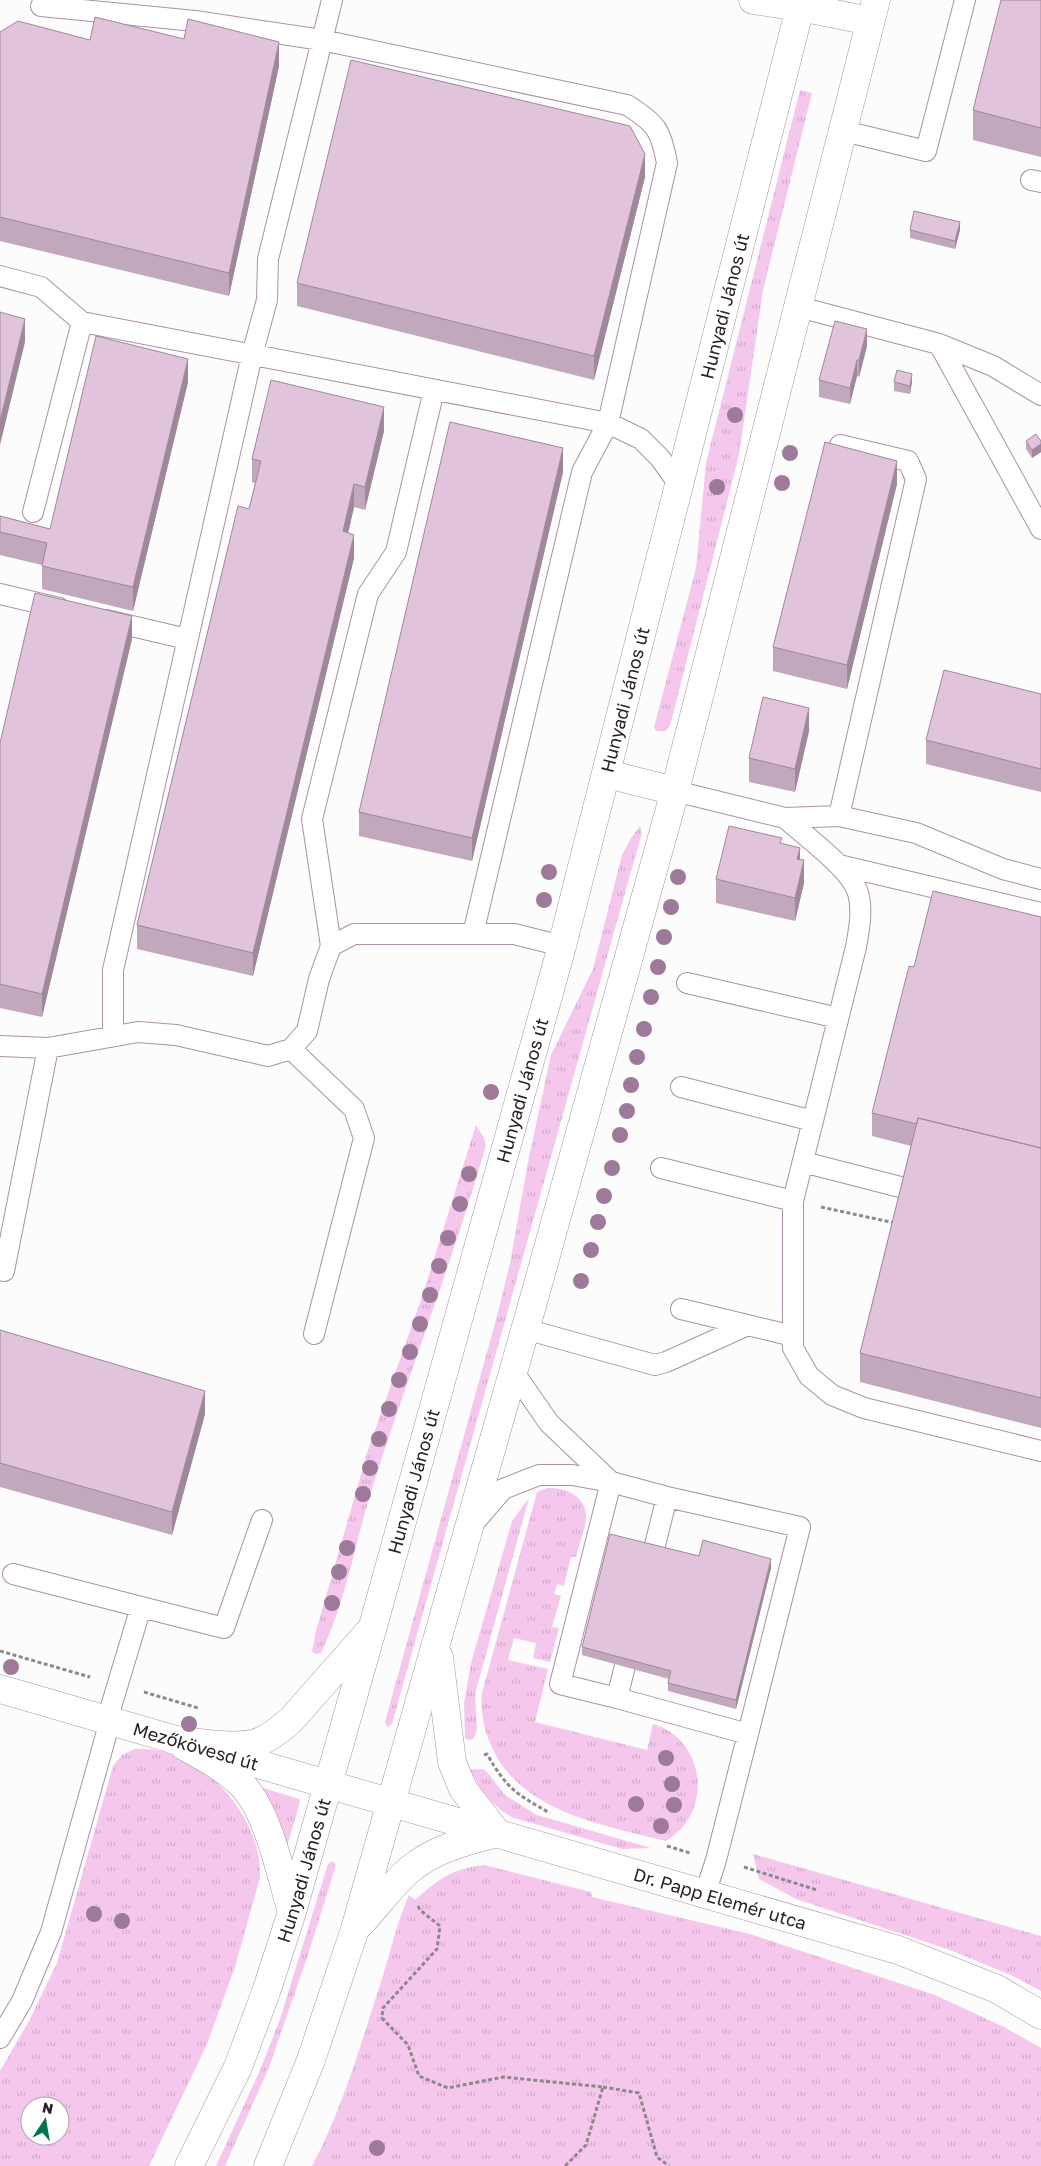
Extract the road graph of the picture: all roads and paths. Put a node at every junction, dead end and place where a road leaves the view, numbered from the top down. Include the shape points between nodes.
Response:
1 (332, 0) edge
2 (754, 0) edge
3 (965, 0) edge
4 (801, 4) edge
5 (41, 6) dead end
6 (873, 11) edge
7 (322, 40) junction
8 (844, 131) junction
9 (0, 276) edge
10 (799, 307) junction
11 (82, 322) junction
12 (939, 344) junction
13 (252, 355) junction
14 (434, 390) junction
15 (1041, 395) edge
16 (608, 423) junction
17 (840, 445) edge
18 (680, 486) junction
19 (33, 512) dead end
20 (1041, 529) edge
21 (0, 595) edge
22 (187, 639) junction
23 (607, 774) junction
24 (675, 791) junction
25 (839, 816) junction
26 (785, 818) junction
27 (837, 864) junction
28 (1041, 879) edge
29 (1041, 913) edge
30 (472, 934) junction
31 (331, 946) junction
32 (562, 946) junction
33 (687, 983) dead end
34 (838, 1018) junction
35 (113, 1036) junction
36 (0, 1046) edge
37 (48, 1048) junction
38 (291, 1048) junction
39 (682, 1087) dead end
40 (813, 1121) junction
41 (802, 1162) junction
42 (661, 1168) dead end
43 (908, 1189) edge
44 (793, 1201) junction
45 (899, 1224) edge
46 (4, 1271) dead end
47 (681, 1309) dead end
48 (748, 1325) junction
49 (525, 1329) junction
50 (314, 1334) dead end
51 (793, 1336) junction
52 (513, 1371) junction
53 (1041, 1451) edge
54 (611, 1482) junction
55 (667, 1497) junction
56 (262, 1520) dead end
57 (468, 1530) junction
58 (653, 1553) edge
59 (13, 1574) dead end
60 (141, 1607) junction
61 (374, 1626) junction
62 (437, 1642) junction
63 (625, 1666) edge
64 (0, 1689) edge
65 (617, 1698) junction
66 (108, 1721) junction
67 (748, 1734) junction
68 (174, 1740) junction
69 (328, 1785) junction
70 (391, 1804) junction
71 (497, 1833) junction
72 (705, 1894) junction
73 (417, 1903) dead end
74 (292, 1912) junction
75 (355, 1929) junction
76 (1041, 2015) edge
77 (0, 2038) edge
78 (603, 2086) junction
79 (190, 2166) edge
80 (268, 2166) edge
81 (565, 2166) edge
82 (669, 2166) edge

1 - 7 lane
2 - 4 main road
3 - 8 lane via 926,151
4 - 6 main road
4 - 18 main road, Hunyadi János út
5 - 7 lane via 195,22
6 - 8 main road
7 - 13 lane via 268,259 267,300
7 - 16 lane via 627,105 646,116 662,137 667,163
8 - 10 main road
9 - 11 lane via 41,287
10 - 12 lane
10 - 24 main road
11 - 13 lane
11 - 19 lane
12 - 15 lane via 993,366
12 - 20 lane
13 - 14 lane
13 - 22 lane
14 - 16 lane
14 - 31 lane via 396,552 368,594 312,819
16 - 18 lane via 641,439
16 - 30 lane via 582,472
17 - 25 lane via 908,461 916,479
18 - 23 main road, Hunyadi János út
21 - 22 lane
22 - 35 lane via 113,970
23 - 24 main road
23 - 32 main road, Hunyadi János út
24 - 26 lane
24 - 49 main road
25 - 26 lane
25 - 28 lane via 916,833 1003,869
26 - 27 lane
27 - 29 lane
27 - 34 lane via 851,877 859,894 860,920
30 - 31 lane via 354,934
30 - 32 lane via 524,935
31 - 38 lane via 319,979 308,1031
32 - 61 main road, Hunyadi János út
33 - 34 lane
34 - 40 lane
35 - 37 lane
35 - 38 lane via 138,1032 176,1035 268,1056
36 - 37 lane
37 - 46 lane
38 - 50 lane via 354,1109 364,1138
39 - 40 lane
40 - 41 lane
41 - 43 lane
41 - 44 lane
42 - 44 lane
44 - 45 path
44 - 51 lane
47 - 48 lane
48 - 49 lane via 655,1365
48 - 51 lane
49 - 52 main road
51 - 53 lane via 794,1348 809,1376 832,1395 864,1408
52 - 54 lane via 549,1423
52 - 57 main road
54 - 55 lane
54 - 57 lane via 572,1475 539,1475 503,1489
54 - 65 lane via 560,1684
55 - 58 lane
55 - 67 lane via 800,1527
56 - 60 lane via 224,1628
57 - 62 main road
59 - 60 lane
60 - 66 lane
61 - 68 main road via 281,1729 256,1743 219,1745
61 - 69 main road, Hunyadi János út
62 - 70 main road
62 - 71 main road via 452,1762 463,1789
63 - 65 lane
64 - 66 main road, Mezőkövesd út
65 - 67 lane
66 - 68 main road, Mezőkövesd út
66 - 77 lane via 51,1932 22,2001
67 - 72 lane
68 - 69 main road, Mezőkövesd út
68 - 74 main road via 220,1766 245,1788 268,1831
69 - 70 main road, Mezőkövesd út
69 - 74 main road, Hunyadi János út
70 - 71 main road, Dr. Papp Elemér utca
70 - 75 main road
71 - 72 main road, Dr. Papp Elemér utca
71 - 75 main road via 454,1844 416,1865
72 - 76 main road, Dr. Papp Elemér utca via 898,1950 997,1990
73 - 78 path via 420,1910 440,1926 437,1949 383,2008 382,2018 408,2044 419,2076 448,2088 502,2077
74 - 79 main road, Hunyadi János út via 238,2067
75 - 80 main road via 311,2060
78 - 81 path via 586,2145
78 - 82 path via 639,2093 657,2157

